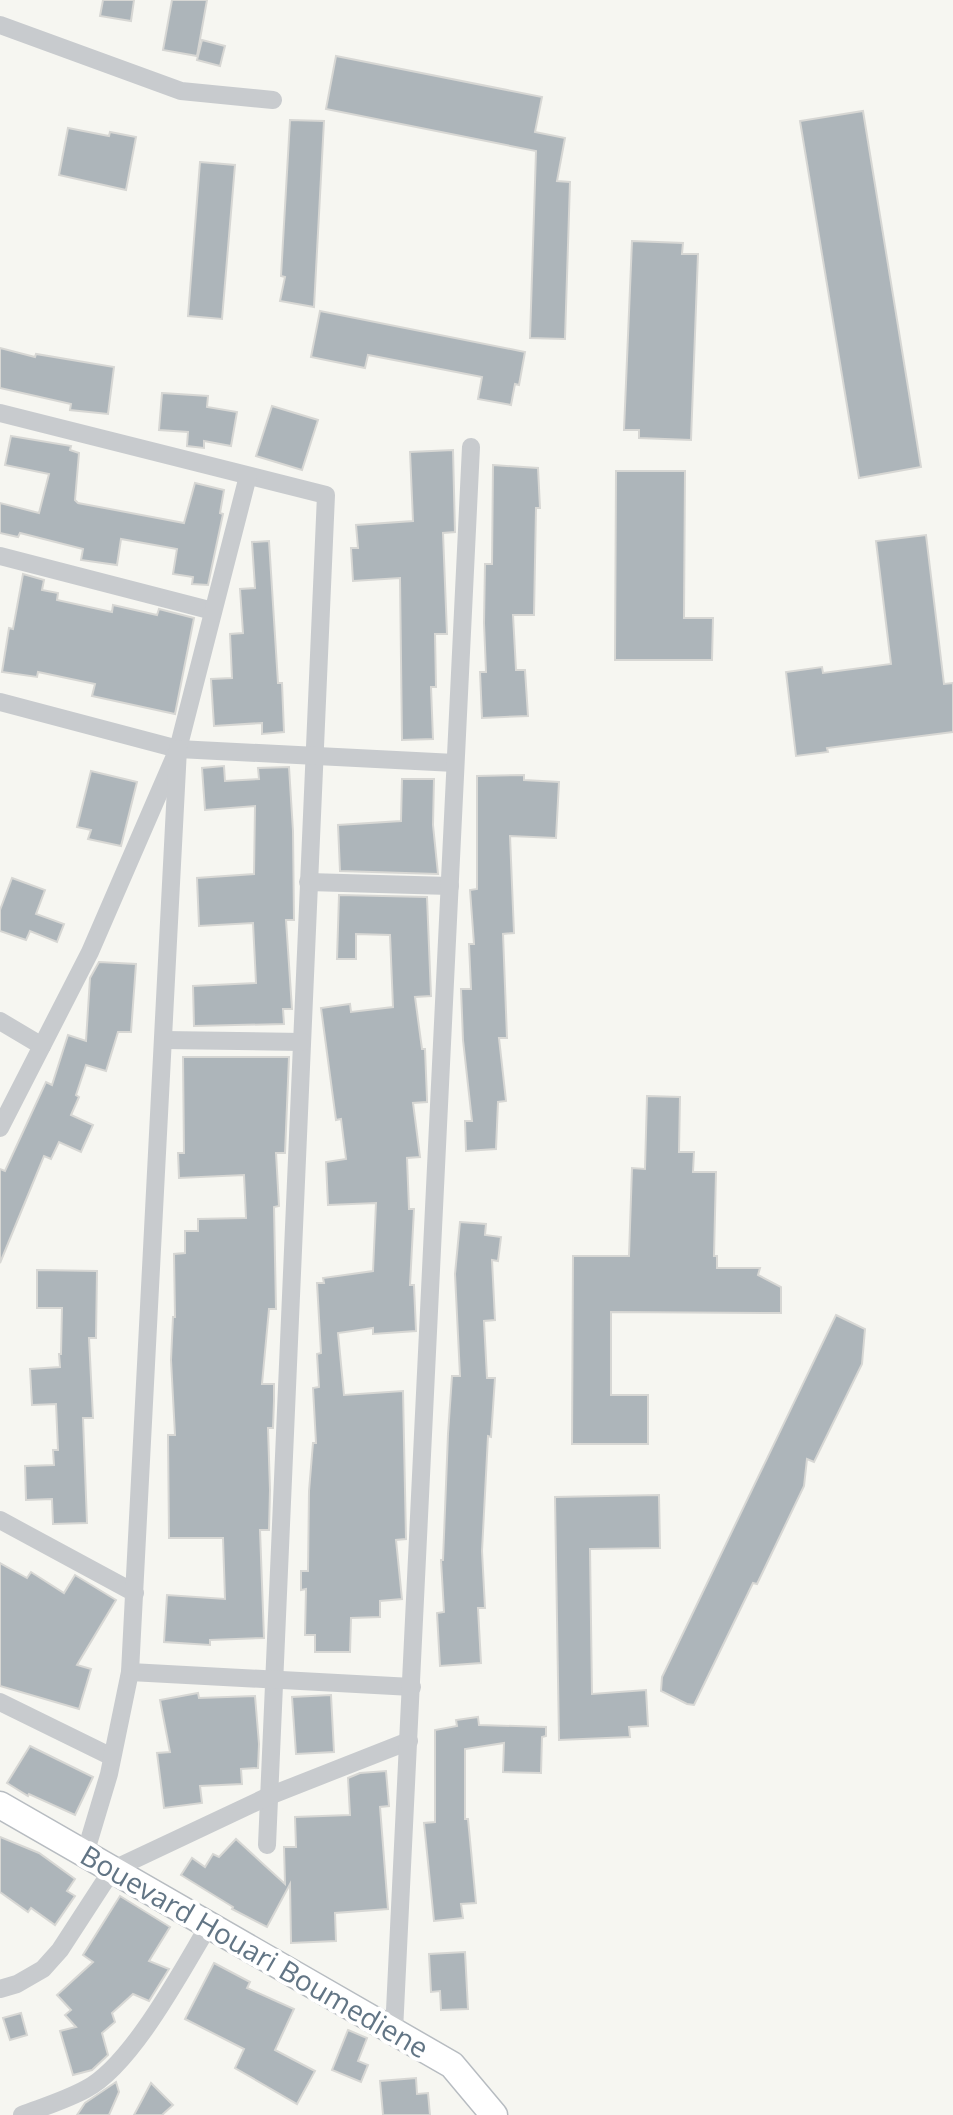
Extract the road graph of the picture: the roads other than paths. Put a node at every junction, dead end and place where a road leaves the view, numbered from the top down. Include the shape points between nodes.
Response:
1 (0, 25) edge
2 (273, 100) dead end
3 (0, 413) edge
4 (471, 447) dead end
5 (248, 476) junction
6 (0, 556) edge
7 (213, 611) junction
8 (0, 702) edge
9 (178, 749) junction
10 (314, 756) junction
11 (455, 763) junction
12 (308, 882) junction
13 (450, 886) junction
14 (0, 1021) edge
15 (164, 1040) junction
16 (302, 1042) junction
17 (42, 1046) junction
18 (0, 1128) edge
19 (0, 1520) edge
20 (135, 1593) junction
21 (130, 1672) junction
22 (274, 1679) junction
23 (412, 1687) junction
24 (0, 1702) edge
25 (409, 1741) junction
26 (112, 1757) junction
27 (269, 1796) junction
28 (0, 1805) edge
29 (267, 1845) dead end
30 (85, 1854) junction
31 (112, 1870) junction
32 (209, 1925) junction
33 (0, 1989) edge
34 (394, 2031) junction
35 (22, 2115) edge
36 (494, 2115) edge

1 - 2 street via 181,91
3 - 5 street
4 - 11 street
5 - 7 street
5 - 10 street via 326,495
6 - 7 street
7 - 9 street
8 - 9 street
9 - 10 street
9 - 15 street
9 - 17 street via 90,952
10 - 11 street
10 - 12 street
11 - 13 street
12 - 13 street
12 - 16 street
13 - 23 street
14 - 17 street
15 - 16 street
15 - 20 street
16 - 22 street
17 - 18 street
19 - 20 street
20 - 21 street
21 - 22 street
21 - 26 street
22 - 23 street
22 - 27 street
23 - 25 street
24 - 26 street
25 - 27 street
25 - 34 street
26 - 30 street
27 - 29 street
27 - 31 street
28 - 30 street, Bouevard Houari Boumediene
30 - 31 street, Bouevard Houari Boumediene
31 - 32 street, Bouevard Houari Boumediene
31 - 33 street via 43,1969
32 - 34 street, Bouevard Houari Boumediene
32 - 35 street via 154,2016 110,2070 88,2088
34 - 36 street, Bouevard Houari Boumediene via 452,2065

